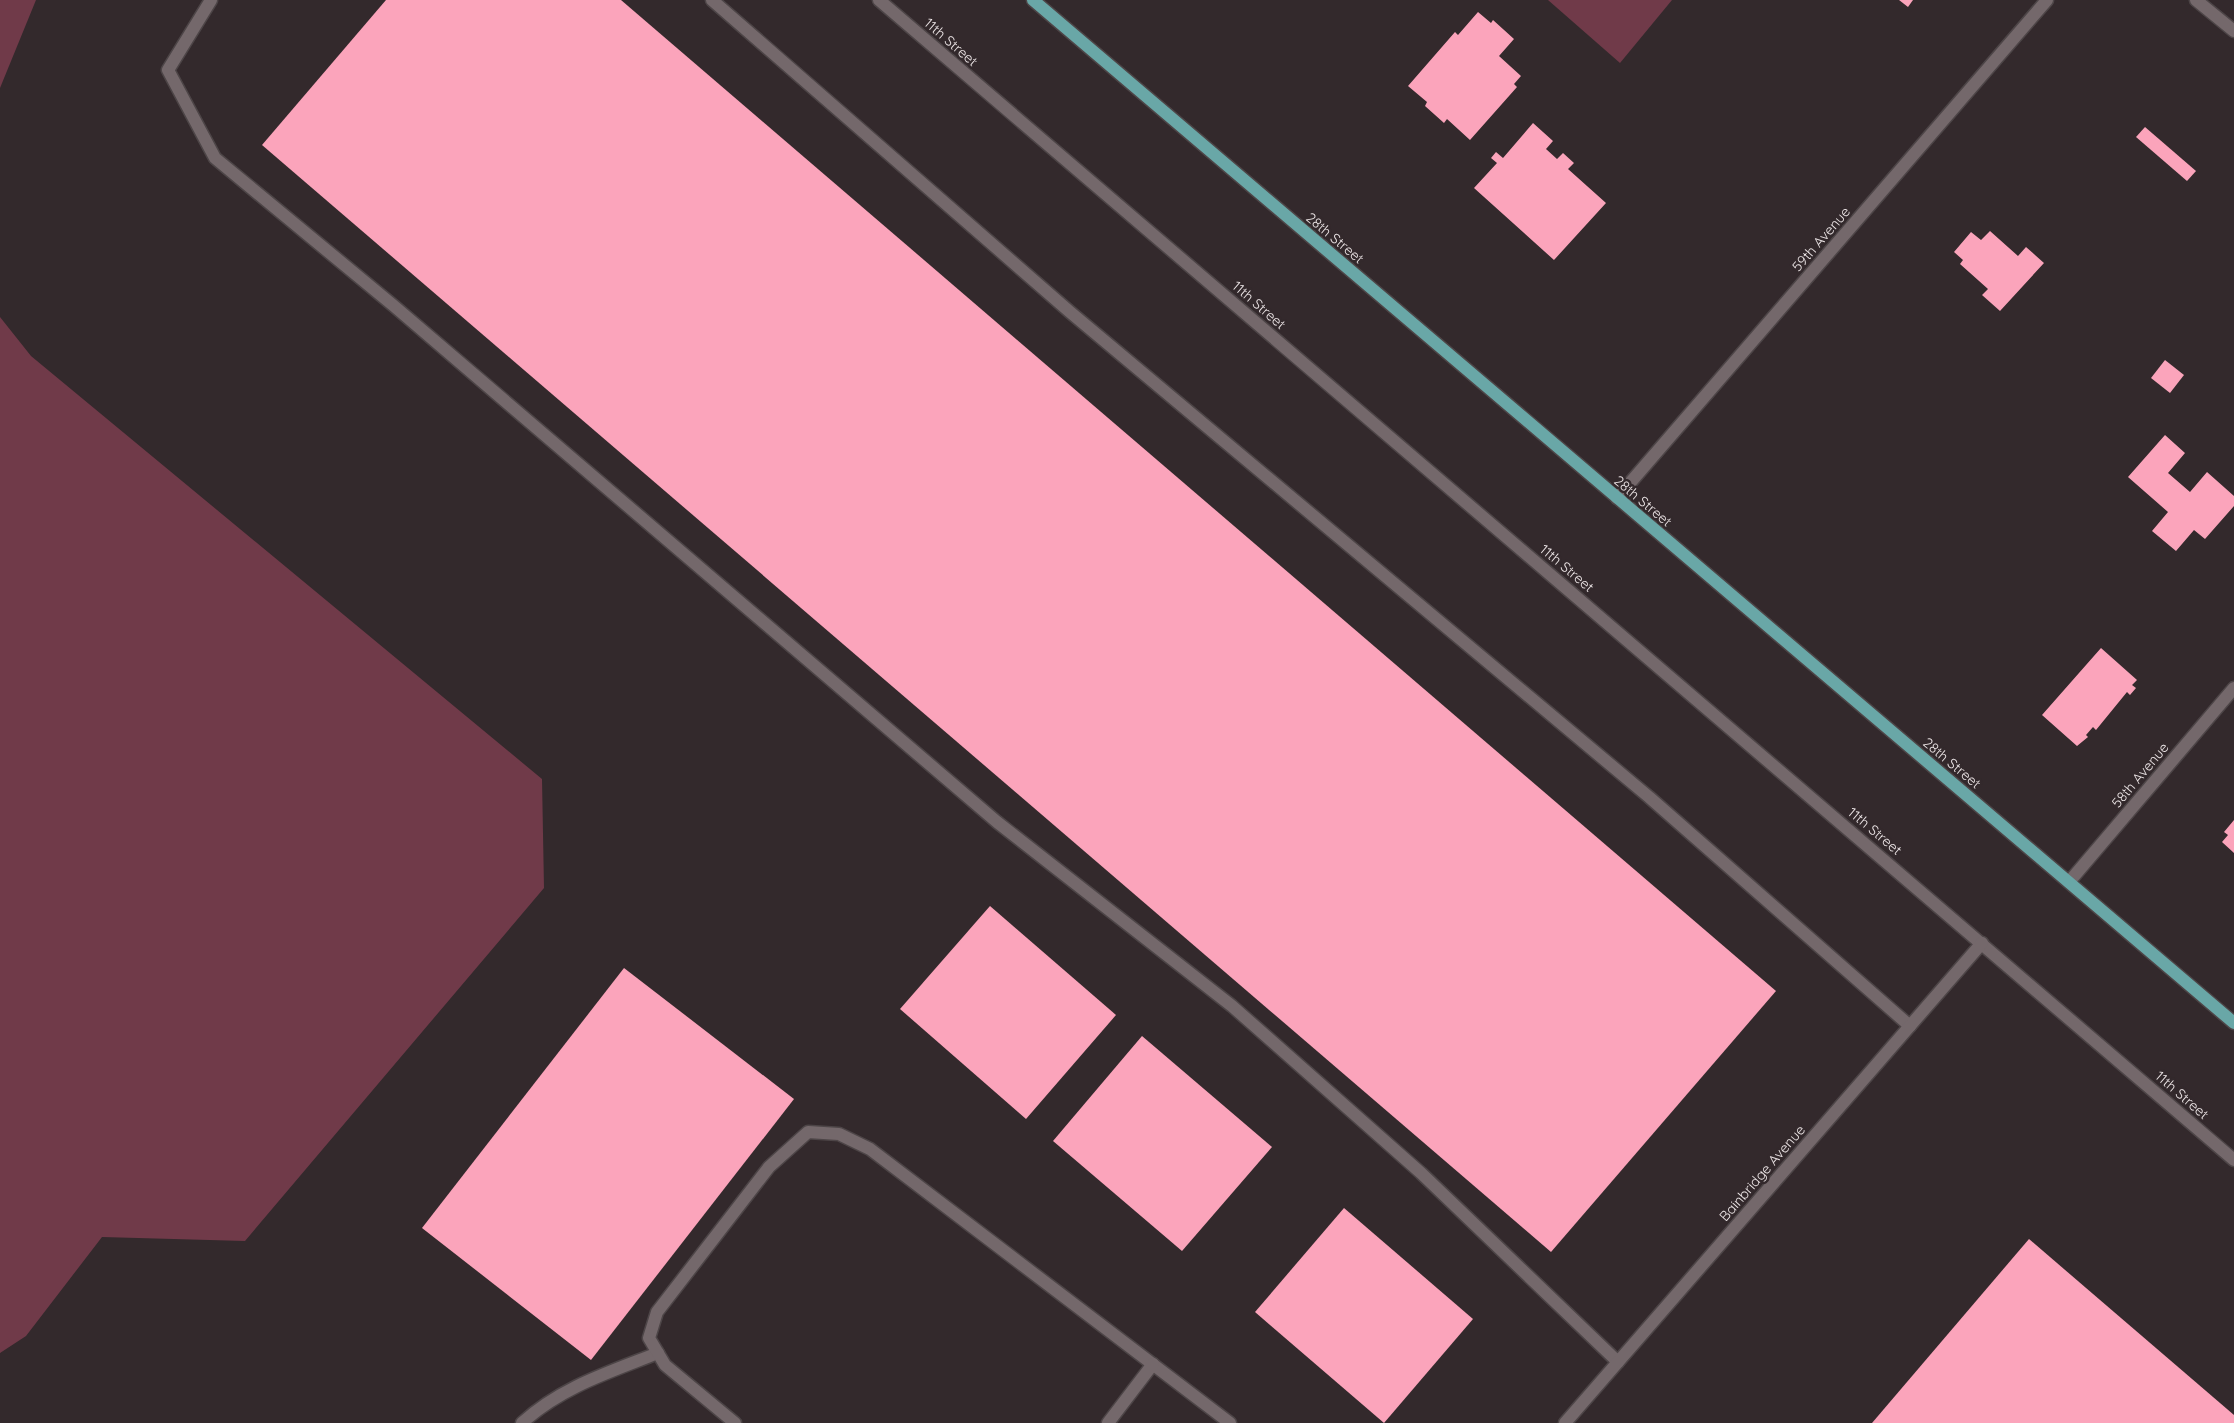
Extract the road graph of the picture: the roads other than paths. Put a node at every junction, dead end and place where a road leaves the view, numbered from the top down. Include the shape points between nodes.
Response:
1 (211, 0) edge
2 (712, 0) edge
3 (879, 0) edge
4 (1033, 0) edge
5 (2047, 0) edge
6 (2196, 0) edge
7 (2234, 32) edge
8 (1617, 498) junction
9 (2234, 688) edge
10 (2069, 882) junction
11 (1982, 943) junction
12 (2234, 1023) edge
13 (1910, 1026) junction
14 (2234, 1160) edge
15 (658, 1353) junction
16 (1618, 1362) junction
17 (1153, 1364) junction
18 (522, 1423) edge
19 (735, 1423) edge
20 (1108, 1423) edge
21 (1230, 1423) edge
22 (1565, 1423) edge

1 - 16 street via 168,70 215,158 394,306 997,822 1232,1006 1421,1173
2 - 13 street via 1070,312 1650,797
3 - 11 street, 11th Street
4 - 8 main road, 28th Street
5 - 8 street, 59th Avenue
6 - 7 street
8 - 10 main road, 28th Street
9 - 10 street, 58th Avenue
10 - 12 main road, 28th Street
11 - 13 street, Bainbridge Avenue
11 - 14 street, 11th Street
13 - 16 street, Bainbridge Avenue
15 - 17 street via 649,1338 657,1312 769,1167 808,1132 839,1134 870,1149
15 - 18 street via 577,1385 536,1410
15 - 19 street via 664,1365
16 - 22 street, Bainbridge Avenue
17 - 20 street
17 - 21 street

